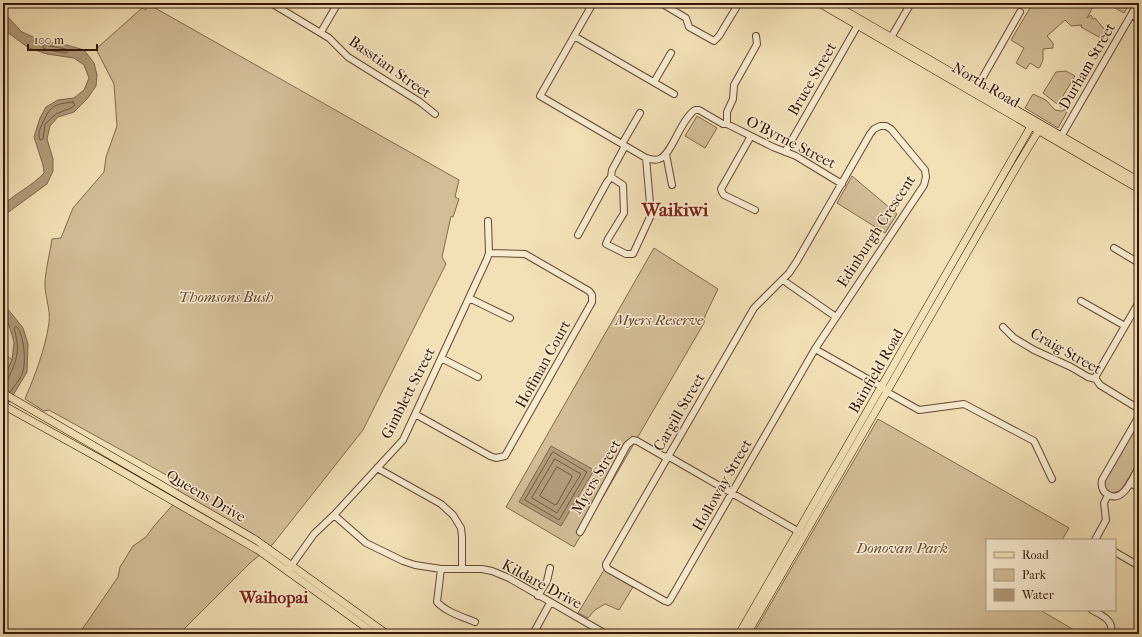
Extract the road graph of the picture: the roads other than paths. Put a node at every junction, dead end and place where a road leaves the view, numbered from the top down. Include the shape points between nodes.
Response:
1 (271, 3) edge
2 (338, 3) edge
3 (593, 3) edge
4 (661, 3) edge
5 (739, 3) edge
6 (819, 3) edge
7 (911, 3) edge
8 (1138, 3) edge
9 (831, 5) edge
10 (1020, 12) dead end
11 (1132, 15) junction
12 (1139, 19) edge
13 (859, 22) junction
14 (320, 32) junction
15 (574, 36) junction
16 (756, 36) dead end
17 (890, 40) junction
18 (671, 53) dead end
19 (654, 82) junction
20 (976, 90) junction
21 (674, 94) dead end
22 (640, 113) dead end
23 (434, 114) dead end
24 (1032, 123) junction
25 (727, 124) junction
26 (1040, 128) junction
27 (751, 136) junction
28 (1060, 139) junction
29 (624, 145) junction
30 (786, 152) junction
31 (1016, 152) junction
32 (666, 154) junction
33 (1023, 156) junction
34 (646, 158) junction
35 (612, 177) junction
36 (1139, 181) edge
37 (842, 184) junction
38 (672, 185) dead end
39 (1139, 189) edge
40 (755, 210) dead end
41 (985, 214) junction
42 (488, 221) dead end
43 (578, 235) dead end
44 (1114, 248) dead end
45 (489, 253) junction
46 (1139, 263) edge
47 (782, 279) junction
48 (469, 298) junction
49 (1081, 301) dead end
50 (1139, 302) edge
51 (836, 317) junction
52 (510, 318) dead end
53 (1125, 326) junction
54 (1003, 327) dead end
55 (815, 349) junction
56 (441, 358) junction
57 (478, 377) dead end
58 (1096, 379) junction
59 (884, 390) junction
60 (3, 393) edge
61 (3, 405) edge
62 (1139, 409) edge
63 (415, 414) junction
64 (1139, 416) edge
65 (106, 452) junction
66 (667, 458) junction
67 (102, 460) junction
68 (1139, 467) edge
69 (377, 468) junction
70 (1052, 480) dead end
71 (1130, 483) junction
72 (1139, 488) edge
73 (732, 493) junction
74 (1108, 495) junction
75 (334, 515) junction
76 (580, 532) dead end
77 (801, 533) junction
78 (1096, 539) edge
79 (1116, 553) edge
80 (606, 564) joint
81 (1139, 566) edge
82 (290, 568) junction
83 (462, 568) junction
84 (550, 568) dead end
85 (441, 569) junction
86 (538, 596) junction
87 (550, 603) junction
88 (1094, 611) edge
89 (475, 622) dead end
90 (603, 633) edge
91 (374, 634) edge
92 (388, 634) edge
93 (533, 634) edge
94 (739, 634) edge
95 (747, 634) edge
96 (1111, 634) edge

1 - 14 street, Basstian Street
2 - 14 street
3 - 15 street
4 - 5 street via 684,16 689,27 714,41
6 - 9 main road, North Road
7 - 17 street
8 - 11 street, Durham Street
9 - 13 main road, North Road
10 - 20 street
11 - 12 street
11 - 28 street, Durham Street
13 - 17 main road, North Road
13 - 30 street, Bruce Street
14 - 23 street, Basstian Street via 348,57 420,102
15 - 19 street
15 - 29 street via 540,96
16 - 25 street via 757,44 734,85 733,99 727,112
17 - 20 main road, North Road
18 - 19 street
19 - 21 street
20 - 24 main road, North Road
22 - 29 street
24 - 26 main road, North Road
24 - 31 main road, Bainfield Road
25 - 27 street, O'Byrne Street
25 - 32 street, O'Byrne Street via 722,124 695,110 688,116
26 - 28 main road, North Road
26 - 33 main road, Bainfield Road
27 - 30 street, O'Byrne Street
27 - 40 street via 722,192
28 - 36 main road, North Road
28 - 39 main road, North Road
29 - 34 street
29 - 35 street via 612,170
30 - 37 street, O'Byrne Street
31 - 33 main road
31 - 41 main road, Bainfield Road
32 - 34 street via 656,160
32 - 38 street
33 - 41 main road, Bainfield Road
34 - 35 street via 651,215 633,254 626,254 606,244 624,213 623,185
35 - 43 street
37 - 47 street, Edinburgh Crescent via 797,261
37 - 51 street, Edinburgh Crescent via 870,134 880,126 891,129 926,173 924,185
41 - 59 main road, Bainfield Road
42 - 45 street, Gimblett Street
44 - 46 street
45 - 48 street, Gimblett Street
45 - 63 street, Hoffman Court via 525,254 587,290 592,295 592,302 505,456 490,456
47 - 51 street
47 - 66 street, Cargill Street via 754,308
48 - 52 street
48 - 56 street, Gimblett Street
49 - 53 street
50 - 53 street
51 - 55 street, Holloway Street
53 - 58 street
54 - 58 street, Craig Street via 1014,338 1034,350
55 - 59 street
55 - 73 street, Holloway Street
56 - 57 street
56 - 63 street, Gimblett Street
58 - 62 street, Craig Street
59 - 70 street via 919,410 964,404 1034,441
59 - 77 main road, Bainfield Road
60 - 65 main road, Queens Drive
61 - 67 main road, Queens Drive
63 - 69 street, Gimblett Street via 402,440
64 - 74 street via 1102,480 1102,488
65 - 67 main road
65 - 82 main road, Queens Drive via 244,532
66 - 73 street, Myers Street
66 - 76 street, Myers Street via 637,441 630,442
66 - 80 street, Cargill Street
67 - 82 main road, Queens Drive
68 - 71 street
69 - 75 street, Gimblett Street
69 - 83 street via 441,504 453,515 461,528
71 - 72 street
71 - 74 street via 1124,494 1116,497
73 - 77 street, Myers Street
73 - 80 street, Holloway Street via 668,602 608,569
74 - 78 street via 1104,504 1106,520
75 - 82 street, Gimblett Street via 314,534
75 - 85 street, Kildare Drive via 366,543 395,558 415,565
77 - 94 main road, Bainfield Road
77 - 95 main road, Bainfield Road
79 - 81 street
82 - 91 main road, Queens Drive
82 - 92 main road, Queens Drive
83 - 85 street, Kildare Drive
83 - 86 street, Kildare Drive via 492,571
84 - 86 street
85 - 89 street via 437,602
86 - 87 street, Kildare Drive
87 - 90 street, Kildare Drive
87 - 93 street
88 - 96 street via 1108,620 1112,627

